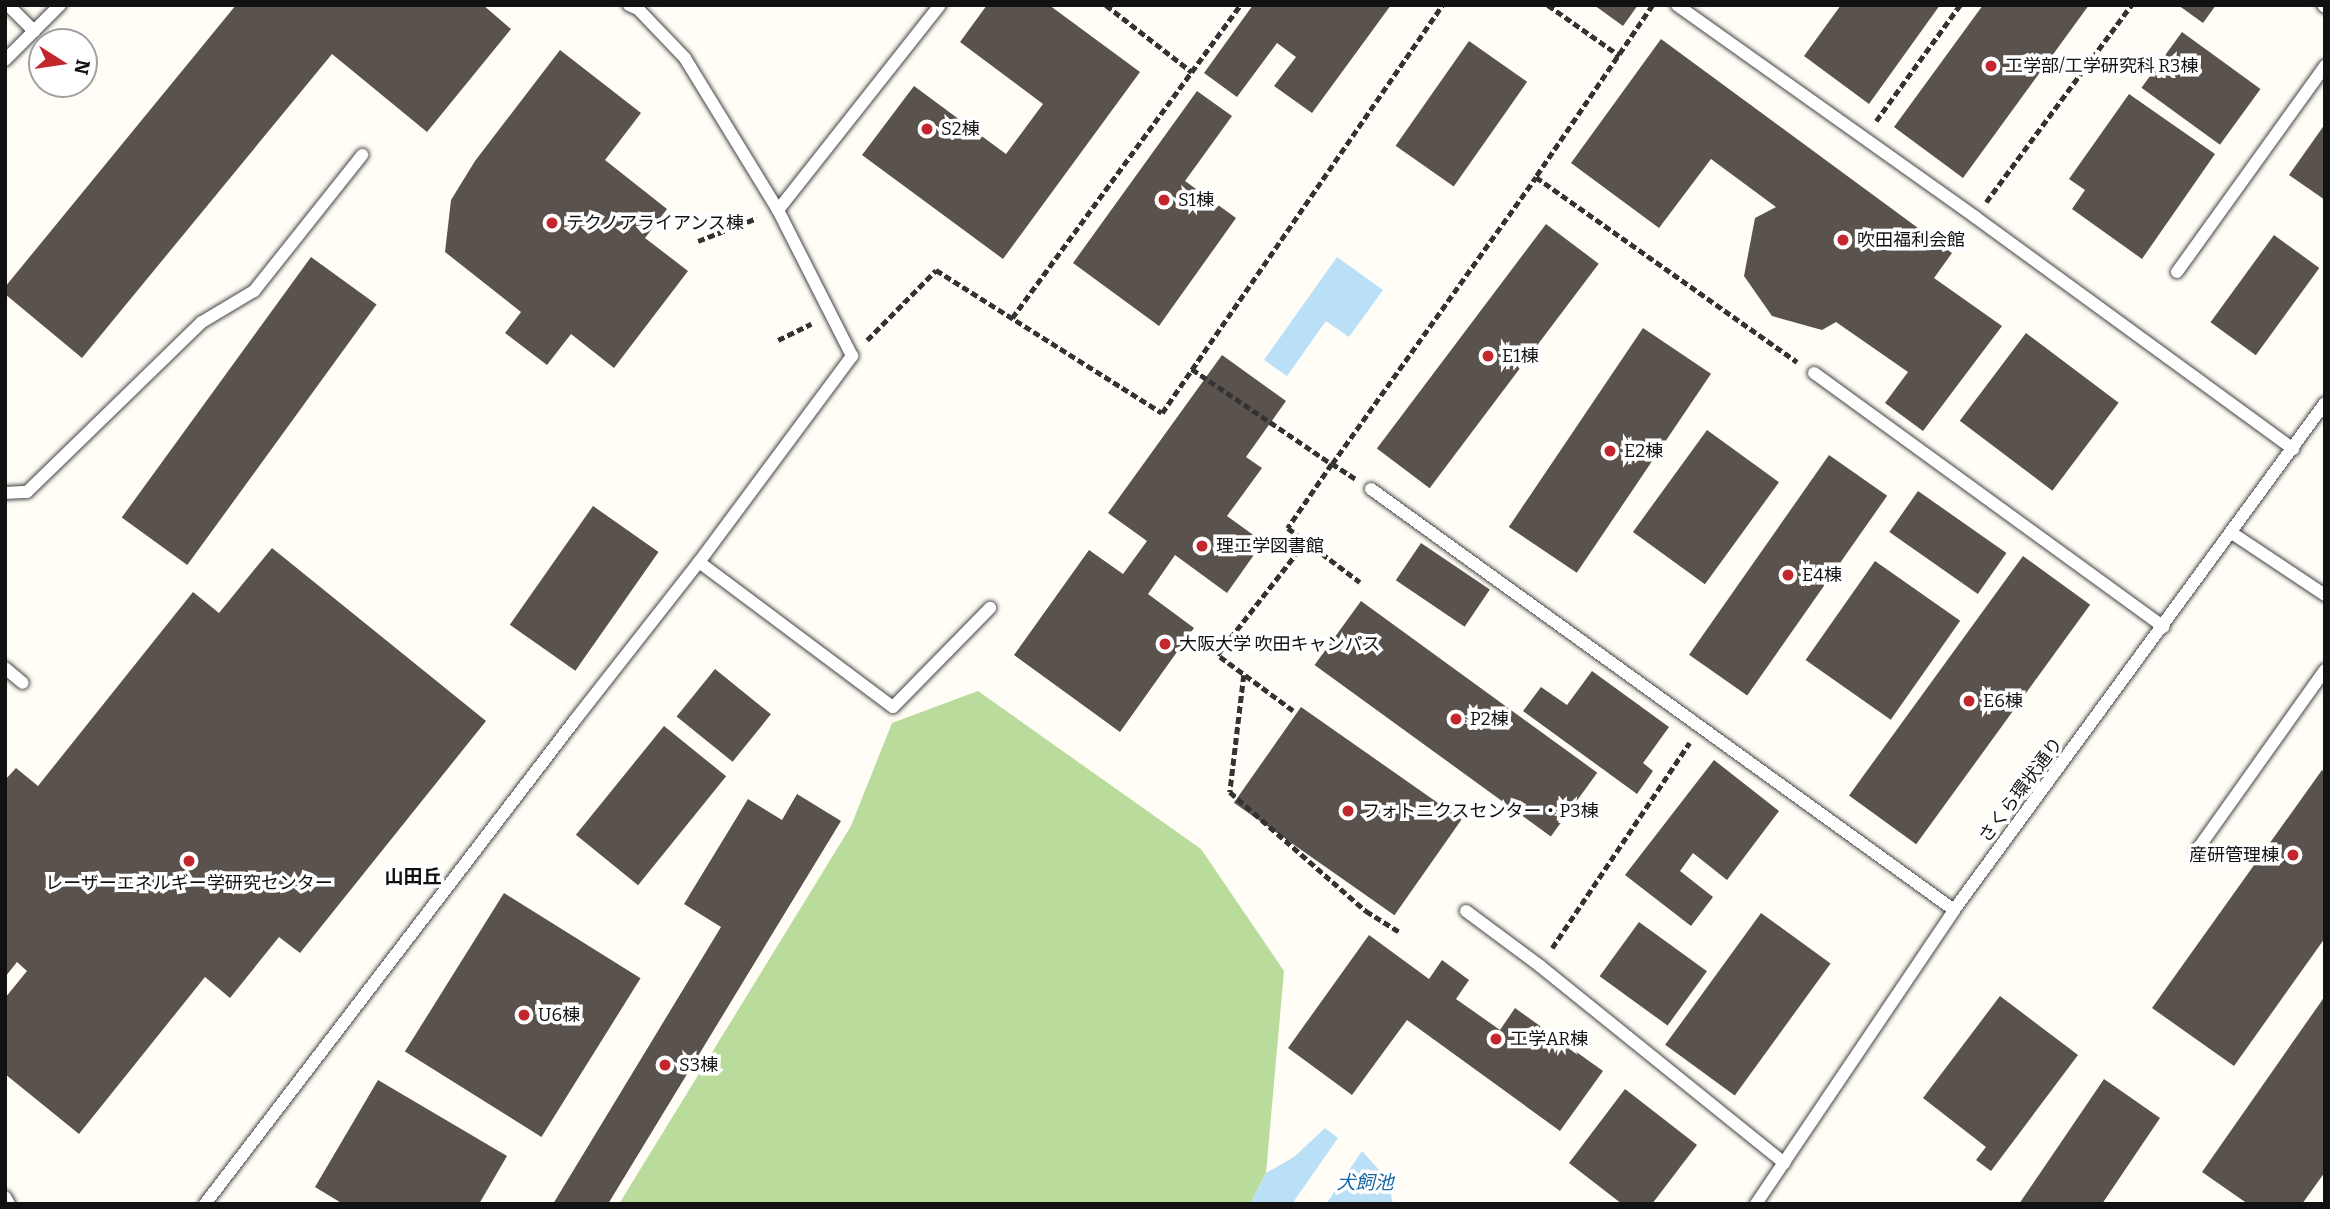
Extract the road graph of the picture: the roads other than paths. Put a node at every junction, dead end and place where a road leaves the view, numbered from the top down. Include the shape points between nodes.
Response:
1 (8, 5) edge
2 (60, 5) edge
3 (629, 5) edge
4 (940, 5) edge
5 (1677, 5) edge
6 (31, 28) edge
7 (37, 28) edge
8 (28, 37) edge
9 (5, 60) edge
10 (2325, 66) edge
11 (362, 155) dead end
12 (778, 210) junction
13 (2177, 272) dead end
14 (1814, 373) road end
15 (2325, 403) edge
16 (2293, 449) junction
17 (1371, 489) dead end
18 (5, 493) edge
19 (2232, 533) junction
20 (699, 562) junction
21 (2325, 594) edge
22 (990, 608) dead end
23 (2163, 628) junction
24 (5, 668) edge
25 (2325, 670) edge
26 (23, 682) dead end
27 (2197, 850) dead end
28 (1954, 910) junction
29 (1466, 911) dead end
30 (1784, 1163) junction
31 (5, 1197) edge
32 (9, 1204) edge
33 (205, 1204) edge
34 (1756, 1204) edge

1 - 6 lane
2 - 7 lane
3 - 12 lane via 685,58
4 - 12 lane
5 - 16 lane
8 - 9 lane
10 - 13 lane
11 - 18 lane via 254,291 202,322 27,492
12 - 20 lane via 852,356
14 - 23 lane
15 - 16 lane, さくら環状通り
16 - 19 lane, さくら環状通り
17 - 28 lane
19 - 21 lane
19 - 23 lane, さくら環状通り
20 - 22 lane via 893,707
20 - 33 lane
23 - 28 lane, さくら環状通り
24 - 26 lane
25 - 27 lane
28 - 30 lane, さくら環状通り
29 - 30 lane
30 - 34 lane, さくら環状通り
31 - 32 lane

